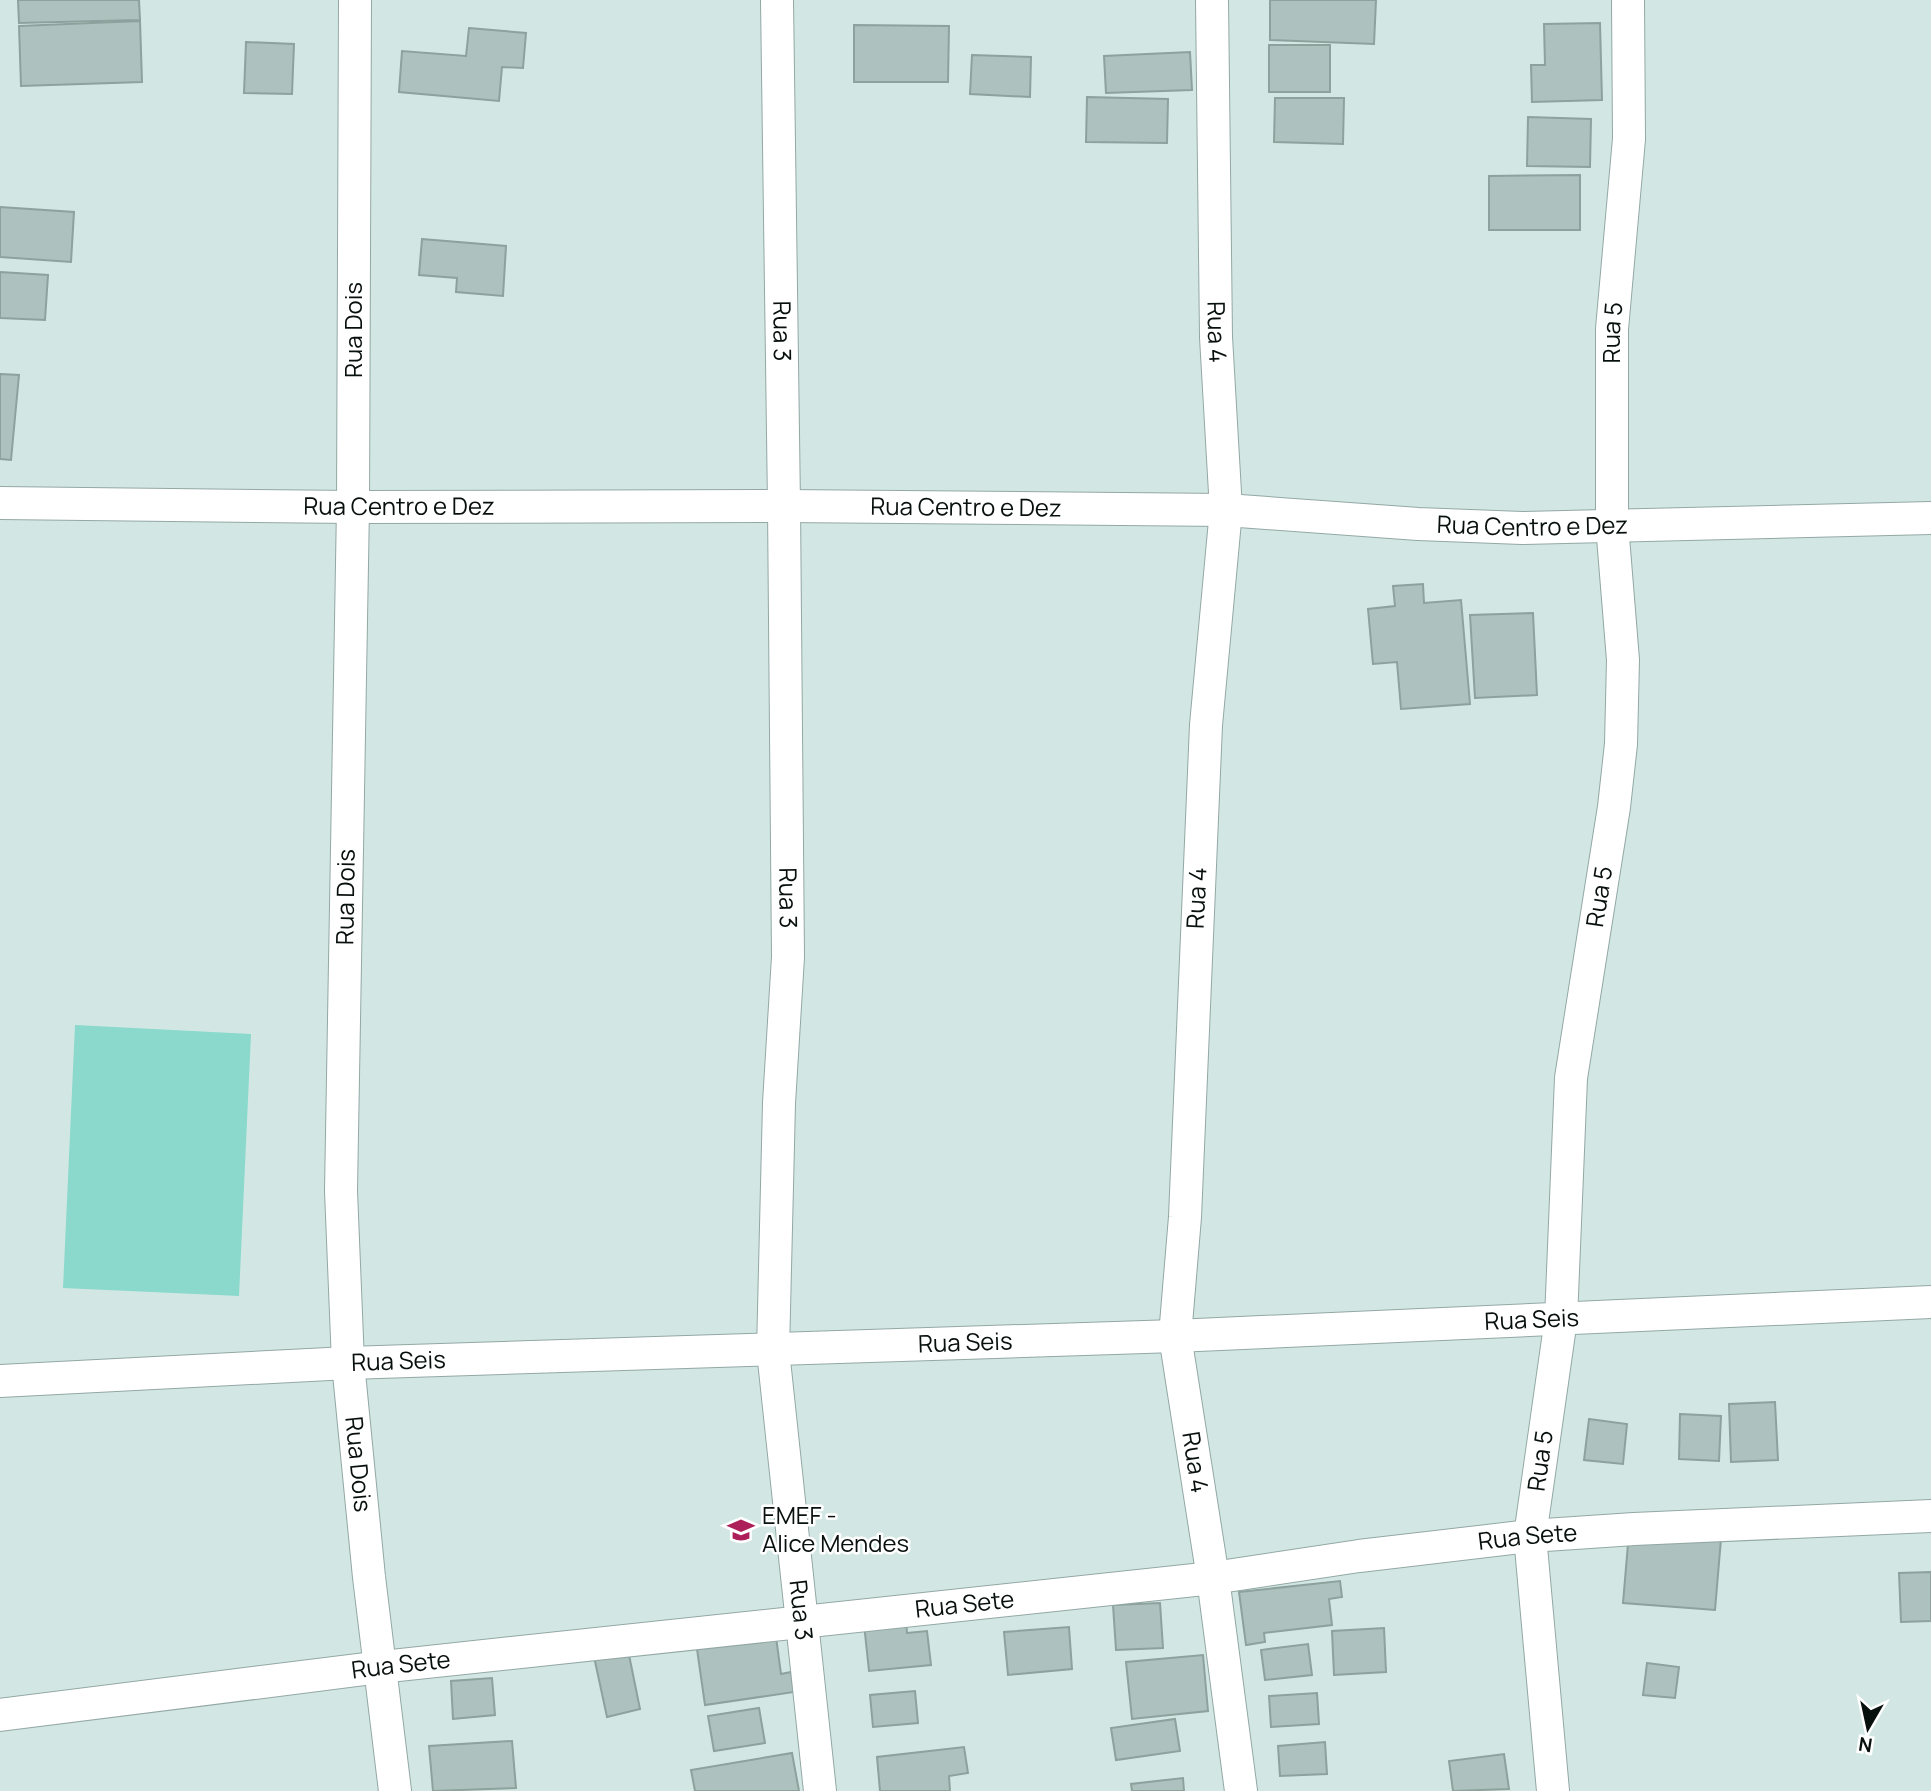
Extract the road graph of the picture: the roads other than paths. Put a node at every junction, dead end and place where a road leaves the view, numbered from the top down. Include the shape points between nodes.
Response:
1 (355, 0) edge
2 (777, 0) edge
3 (1212, 0) edge
4 (1628, 0) edge
5 (0, 503) edge
6 (784, 506) junction
7 (353, 507) junction
8 (1226, 510) junction
9 (1931, 518) edge
10 (1612, 525) junction
11 (1931, 1302) edge
12 (1561, 1319) junction
13 (1175, 1336) junction
14 (773, 1351) junction
15 (348, 1363) junction
16 (0, 1381) edge
17 (1931, 1516) edge
18 (1530, 1536) junction
19 (1213, 1578) junction
20 (801, 1622) junction
21 (381, 1667) junction
22 (0, 1715) edge
23 (395, 1791) edge
24 (820, 1791) edge
25 (1241, 1791) edge
26 (1553, 1791) edge

1 - 7 street, Rua Dois
2 - 6 street, Rua 3
3 - 8 street, Rua 4 via 1216,337
4 - 10 street, Rua 5 via 1629,139 1612,330
5 - 7 street, Rua Centro e Dez
6 - 7 street, Rua Centro e Dez
6 - 8 street, Rua Centro e Dez
6 - 14 street, Rua 3 via 788,957
7 - 15 street, Rua Dois via 341,1191
8 - 10 street, Rua Centro e Dez via 1418,524
8 - 13 street, Rua 4 via 1206,725 1185,1217
9 - 10 street, Rua Centro e Dez
10 - 12 street, Rua 5 via 1623,660 1621,744 1571,1078
11 - 12 street, Rua Seis
12 - 13 street, Rua Seis
12 - 18 street, Rua 5
13 - 14 street, Rua Seis
13 - 19 street, Rua 4
14 - 15 street, Rua Seis
14 - 20 street, Rua 3
15 - 16 street, Rua Seis
15 - 21 street, Rua Dois
17 - 18 street, Rua Sete
18 - 19 street, Rua Sete
18 - 26 street, Rua 5
19 - 20 street, Rua Sete
19 - 25 street, Rua 4
20 - 21 street, Rua Sete
20 - 24 street, Rua 3
21 - 22 street, Rua Sete
21 - 23 street, Rua Dois

